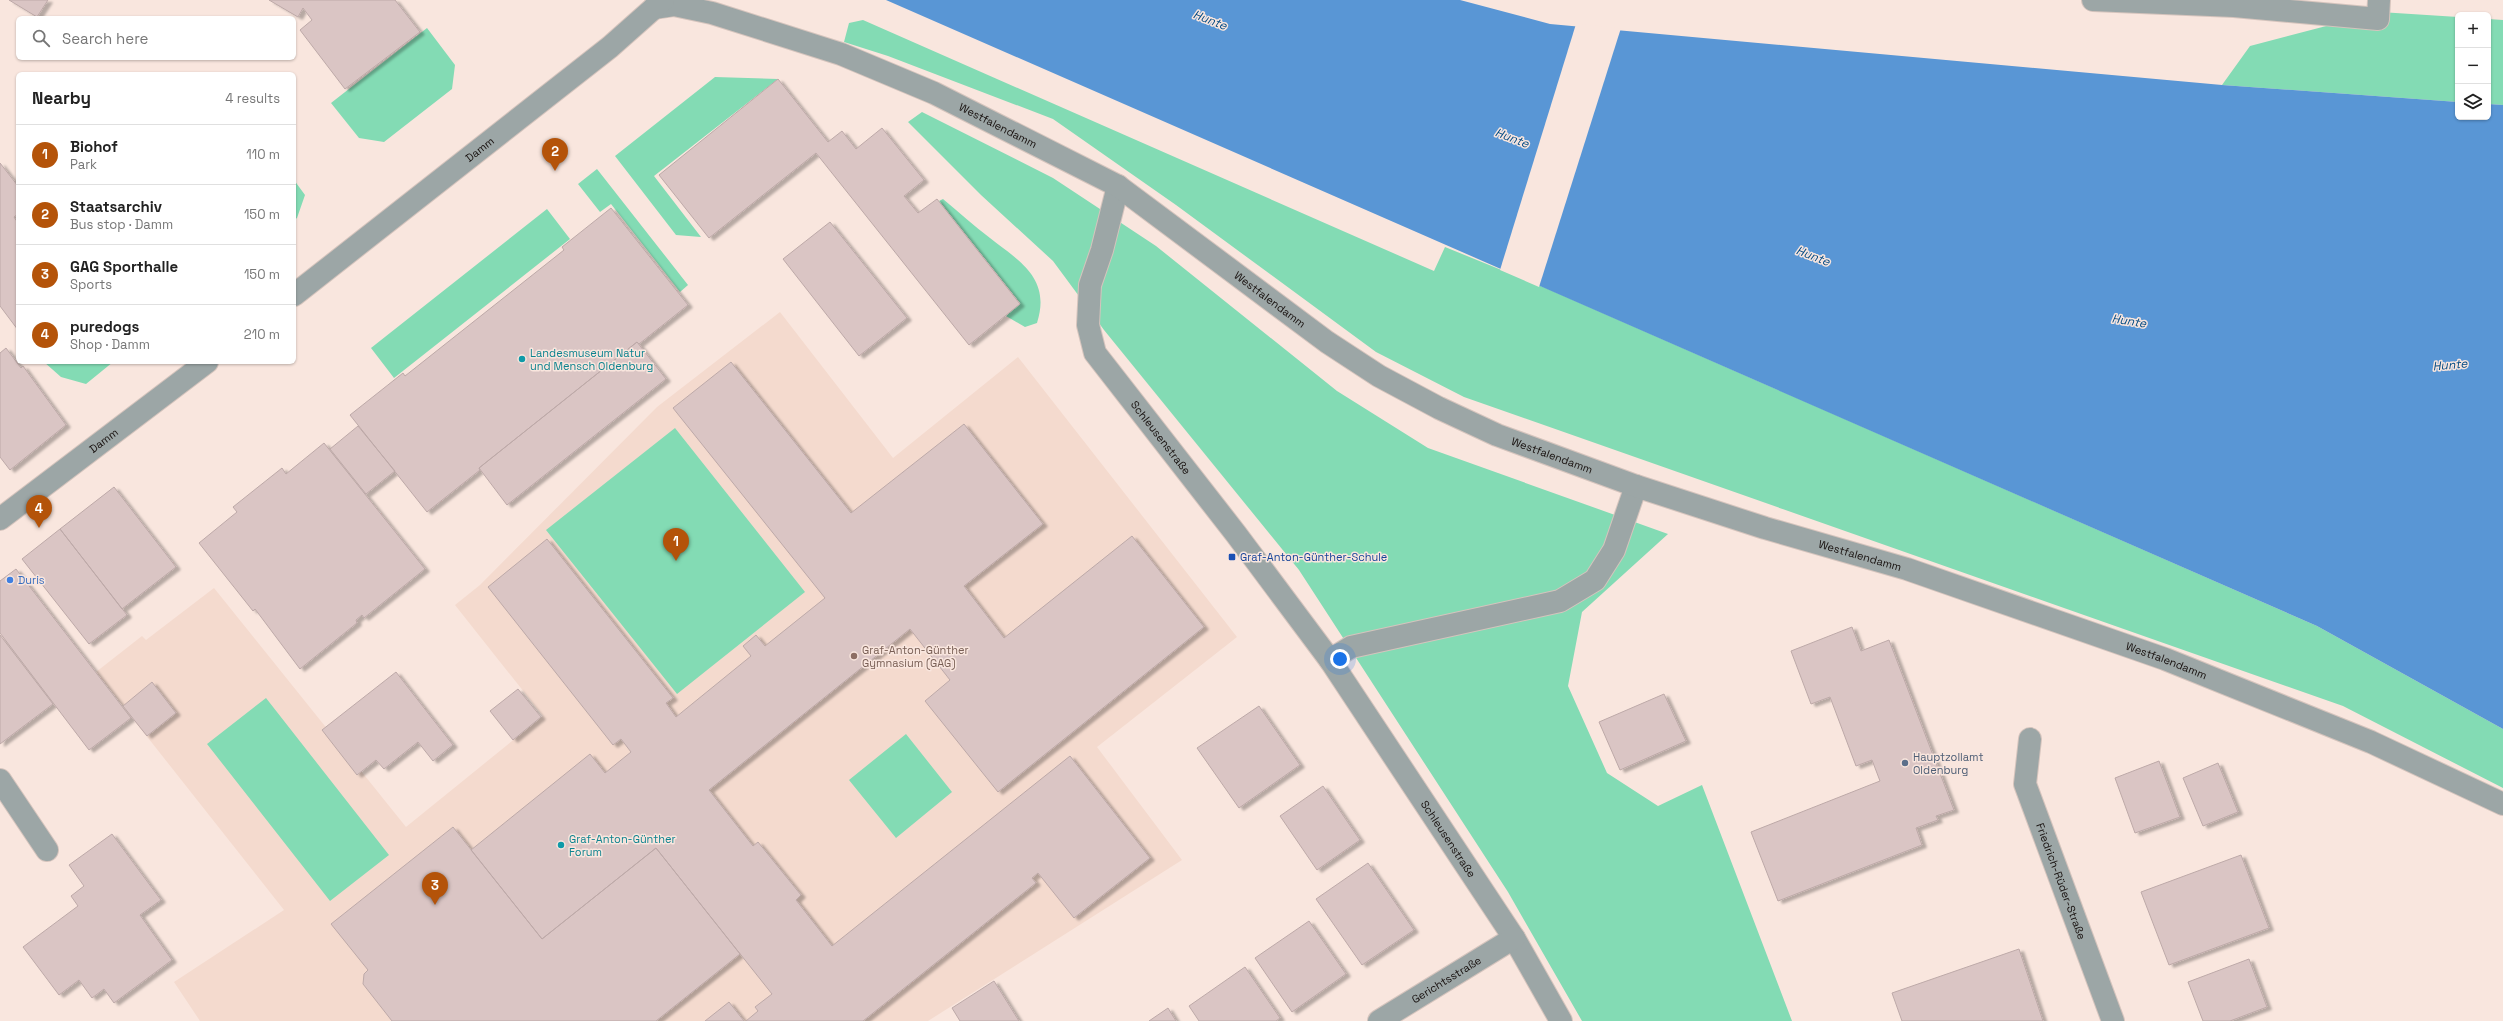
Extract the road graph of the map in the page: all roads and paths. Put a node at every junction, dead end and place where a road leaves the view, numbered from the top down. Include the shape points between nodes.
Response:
1 (2093, 0) edge
2 (654, 3) edge
3 (2378, 10) edge
4 (1118, 186) junction
5 (296, 293) edge
6 (204, 364) edge
7 (1636, 486) junction
8 (0, 519) edge
9 (1330, 660) junction
10 (2030, 739) dead end
11 (0, 780) edge
12 (2503, 804) edge
13 (47, 850) dead end
14 (1514, 938) junction
15 (1379, 1021) edge
16 (1561, 1021) edge
17 (2113, 1021) edge

1 - 3 street
2 - 4 street, Westfalendamm via 712,13 841,54 934,92
2 - 5 street, Damm via 598,56
4 - 7 street, Westfalendamm via 1327,342 1379,376 1497,435
4 - 9 street, Schleusenstraße via 1102,250 1090,285 1088,325 1095,353
6 - 8 street, Damm
7 - 9 street via 1614,550 1595,580 1560,601 1352,647
7 - 12 street, Westfalendamm via 1765,528 1907,569 2165,659 2371,742
9 - 14 street, Schleusenstraße
10 - 17 street, Friedrich-Rüder-Straße via 2025,784
11 - 13 street
14 - 15 street, Gerichtsstraße
14 - 16 street, Schleusenstraße

